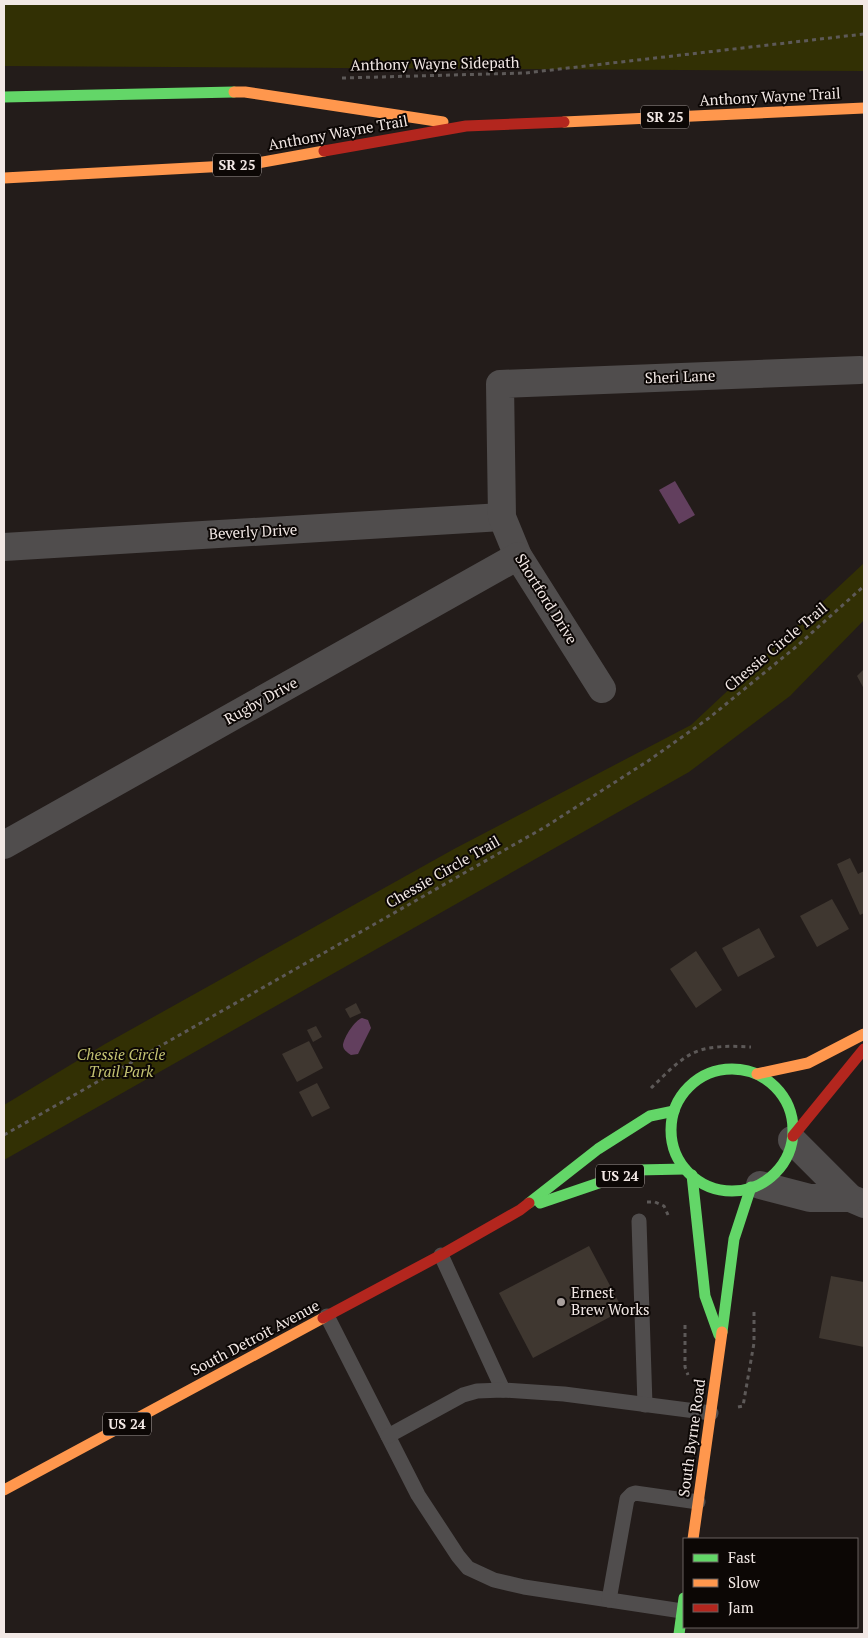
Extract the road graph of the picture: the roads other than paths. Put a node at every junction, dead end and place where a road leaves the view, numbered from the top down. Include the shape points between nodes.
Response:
1 (4, 97) edge
2 (864, 108) edge
3 (466, 126) junction
4 (4, 178) edge
5 (860, 370) dead end
6 (500, 384) joint
7 (502, 517) junction
8 (4, 547) edge
9 (518, 556) junction
10 (602, 689) dead end
11 (4, 845) edge
12 (864, 1034) edge
13 (864, 1049) edge
14 (756, 1074) junction
15 (674, 1111) junction
16 (792, 1138) junction
17 (688, 1172) junction
18 (755, 1186) junction
19 (857, 1201) edge
20 (520, 1210) junction
21 (639, 1221) dead end
22 (441, 1255) junction
23 (327, 1316) junction
24 (721, 1341) junction
25 (502, 1390) junction
26 (645, 1405) junction
27 (711, 1413) junction
28 (388, 1436) junction
29 (4, 1490) edge
30 (698, 1502) junction
31 (693, 1538) edge
32 (609, 1600) junction
33 (683, 1604) edge
34 (679, 1634) edge

1 - 3 main road, Anthony Wayne Trail / SR 25 via 244,92
2 - 3 main road, Anthony Wayne Trail / SR 25
3 - 4 main road, Anthony Wayne Trail / SR 25 via 246,164
5 - 6 street, Sheri Lane
6 - 7 street, Shortford Drive
7 - 8 street, Beverly Drive
7 - 9 street, Shortford Drive
9 - 10 street, Shortford Drive
9 - 11 street, Rugby Drive
12 - 14 main road via 808,1063
13 - 16 main road
14 - 15 main road via 737,1069 716,1070 698,1079 683,1093
14 - 16 main road via 773,1084 785,1099 792,1117
15 - 17 main road via 671,1132 675,1152
15 - 20 main road, South Detroit Avenue / US 24 via 650,1116 598,1149
16 - 18 main road via 788,1156 776,1172
16 - 19 street
17 - 18 main road via 720,1190 740,1191
17 - 20 main road, South Detroit Avenue / US 24 via 637,1170
17 - 24 main road, South Byrne Road via 705,1296
18 - 19 street via 810,1198
18 - 24 main road, South Byrne Road via 734,1238
20 - 22 main road, South Detroit Avenue / US 24
21 - 26 lane
22 - 23 main road, South Detroit Avenue / US 24
22 - 25 lane
23 - 28 lane
23 - 29 main road, South Detroit Avenue / US 24
24 - 27 main road, South Byrne Road
25 - 26 lane
25 - 28 lane via 477,1391 463,1396
26 - 27 lane
27 - 30 main road, South Byrne Road
28 - 32 lane via 418,1495 468,1568 494,1580 524,1587
30 - 31 main road, South Byrne Road
30 - 32 lane via 635,1493 629,1496
32 - 33 lane
33 - 34 main road

